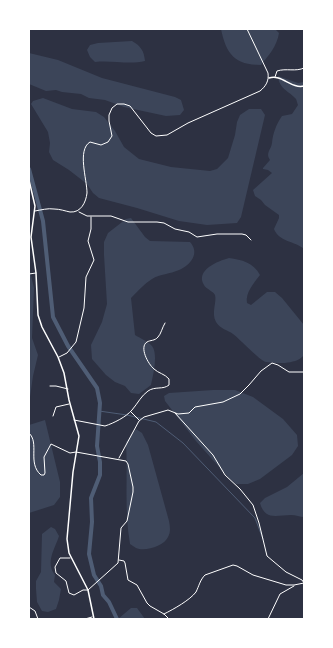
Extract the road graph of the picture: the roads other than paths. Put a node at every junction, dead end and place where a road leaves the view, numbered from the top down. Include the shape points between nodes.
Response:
1 (247, 29) edge
2 (304, 68) edge
3 (275, 77) junction
4 (269, 78) junction
5 (304, 86) edge
6 (29, 180) edge
7 (35, 211) junction
8 (78, 211) junction
9 (91, 216) junction
10 (251, 240) dead end
11 (36, 273) junction
12 (29, 274) edge
13 (165, 323) dead end
14 (58, 357) junction
15 (304, 372) edge
16 (50, 386) dead end
17 (68, 389) junction
18 (70, 404) junction
19 (131, 412) junction
20 (174, 413) junction
21 (53, 416) dead end
22 (74, 420) junction
23 (139, 421) junction
24 (29, 433) edge
25 (76, 452) junction
26 (119, 459) junction
27 (71, 558) junction
28 (119, 560) junction
29 (304, 583) edge
30 (294, 585) junction
31 (88, 590) junction
32 (29, 606) edge
33 (164, 614) junction
34 (94, 618) edge
35 (38, 619) edge
36 (85, 619) edge
37 (169, 619) edge
38 (268, 619) edge

1 - 4 street
2 - 3 street via 277,71
3 - 4 street
3 - 5 street via 293,85
4 - 8 street via 265,87 256,94 162,136 151,133 130,106 121,103 115,105 110,111 108,121 112,136 110,140 101,145 90,142 86,145 84,158 87,193 84,204
6 - 7 street
7 - 8 street via 53,208
7 - 11 street via 31,237
8 - 9 street
9 - 10 street via 111,216 136,223 164,223 197,237 242,234
9 - 14 street via 88,241 94,260 86,277 84,308 78,335 74,346
11 - 12 street
11 - 14 street via 39,320
13 - 19 street via 158,337 144,344 143,349 151,366 166,376 170,384 165,388 147,391
14 - 17 street
15 - 20 street via 289,372 272,362 260,371 240,394 228,400 195,407 189,413
16 - 17 street
17 - 18 street
18 - 21 street via 56,407
18 - 22 street
19 - 22 street via 107,426
19 - 23 street
20 - 23 street via 168,410
20 - 29 street via 213,455 225,475 253,506 267,556
22 - 25 street via 79,436
23 - 26 street
24 - 25 street via 33,438 33,462 41,475 45,473 44,458 50,445 70,453
25 - 26 street
25 - 27 street via 67,539 67,549
26 - 28 street via 128,464 133,487 127,521 121,528
27 - 31 street
27 - 31 street via 60,558 55,567 56,573 66,580 69,593 74,595
28 - 31 street via 116,566
28 - 33 street via 124,561 128,580 137,585 147,603
29 - 30 street
30 - 33 street via 253,575 233,565 202,578 195,593
30 - 38 street via 280,594
31 - 34 street
32 - 35 street via 35,611
33 - 37 street
34 - 36 street

